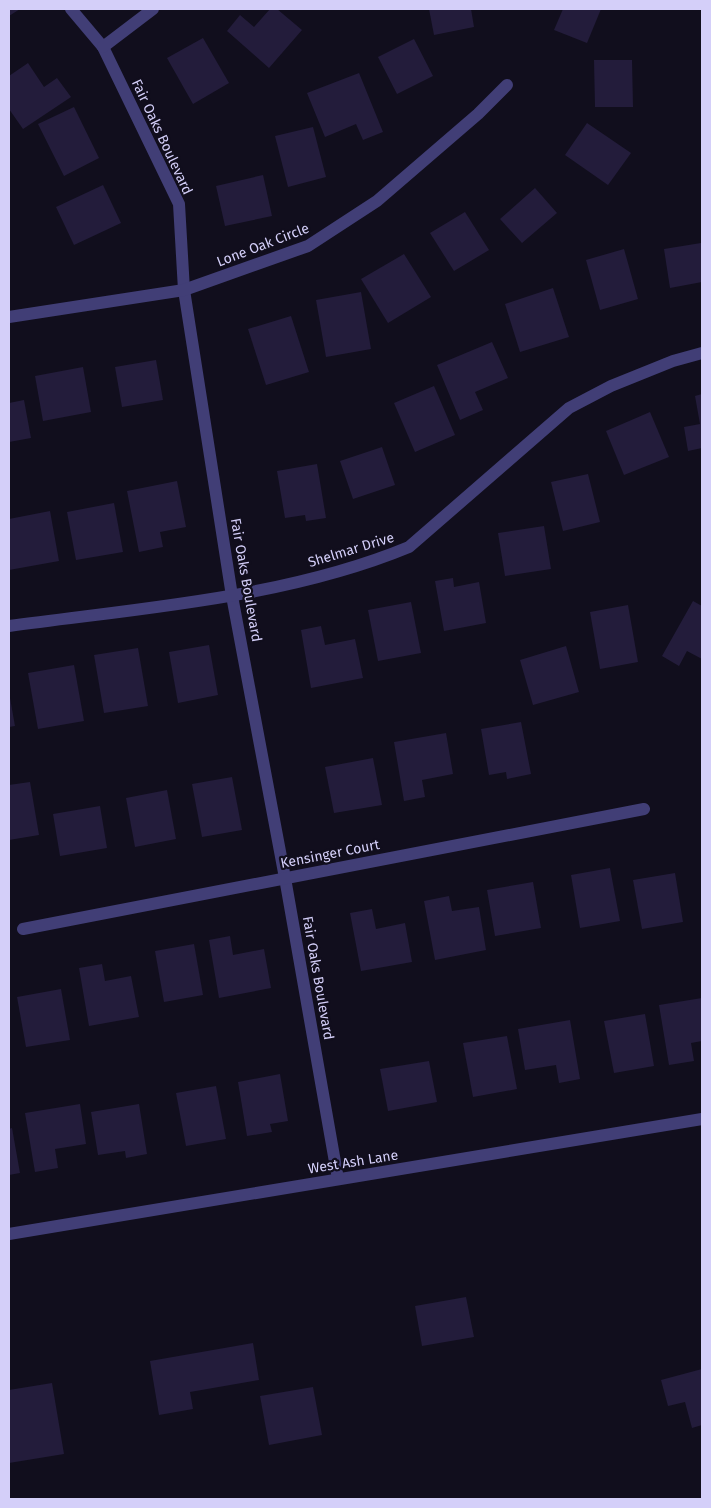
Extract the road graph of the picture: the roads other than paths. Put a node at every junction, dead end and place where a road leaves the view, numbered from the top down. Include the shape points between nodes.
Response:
1 (70, 9) edge
2 (153, 9) edge
3 (103, 47) junction
4 (507, 86) dead end
5 (184, 290) junction
6 (9, 317) edge
7 (702, 353) edge
8 (232, 596) junction
9 (9, 626) edge
10 (644, 808) dead end
11 (285, 878) junction
12 (22, 929) dead end
13 (702, 1119) edge
14 (338, 1179) junction
15 (9, 1234) edge

1 - 3 street, Fair Oaks Boulevard
2 - 3 street
3 - 5 street, Fair Oaks Boulevard via 179,204
4 - 5 street, Lone Oak Circle via 377,201 308,246
5 - 6 street, Lone Oak Circle
5 - 8 street, Fair Oaks Boulevard
7 - 8 street, Shelmar Drive via 611,386 569,408 409,547 313,578
8 - 9 street, Shelmar Drive
8 - 11 street, Fair Oaks Boulevard
10 - 11 street, Kensinger Court
11 - 12 street, Kensinger Court
11 - 14 street, Fair Oaks Boulevard
13 - 14 street, West Ash Lane
14 - 15 street, West Ash Lane

